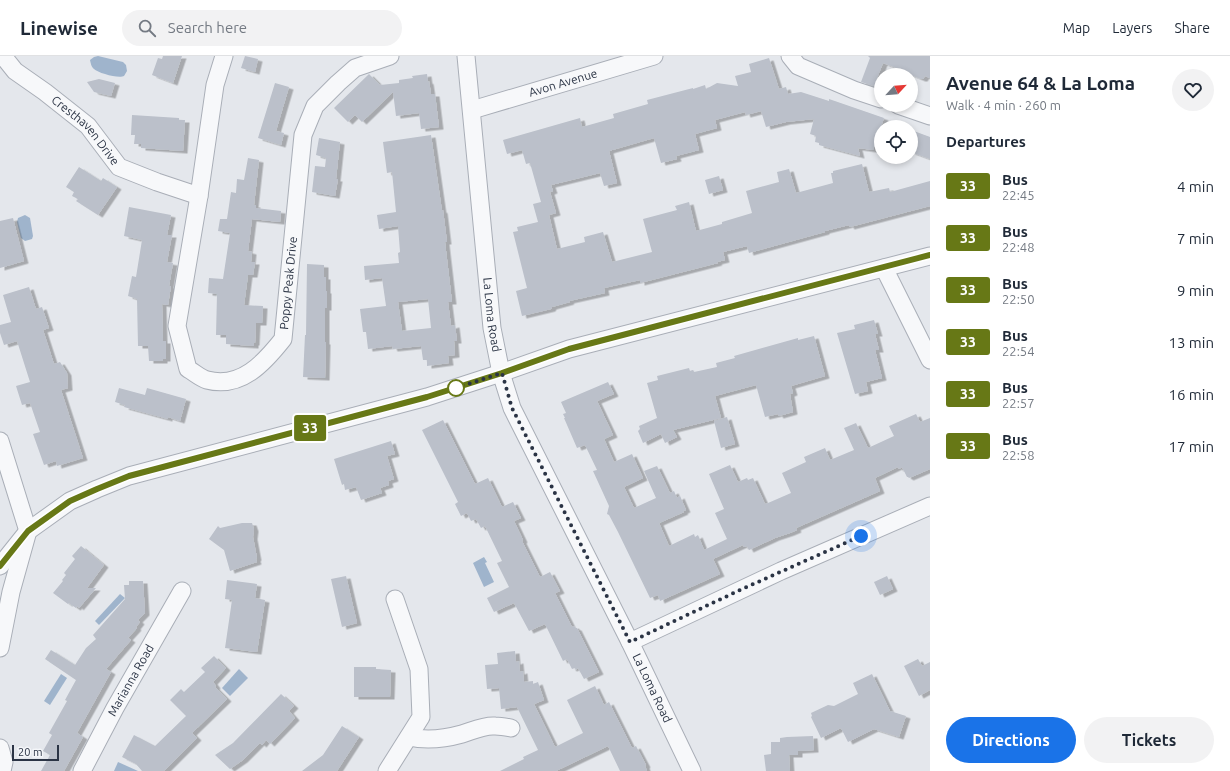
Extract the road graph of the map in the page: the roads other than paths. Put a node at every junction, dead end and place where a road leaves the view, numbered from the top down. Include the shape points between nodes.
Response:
1 (3, 56) edge
2 (224, 56) edge
3 (390, 56) edge
4 (466, 56) edge
5 (654, 56) edge
6 (790, 56) edge
7 (874, 97) edge
8 (472, 110) junction
9 (918, 112) edge
10 (930, 116) edge
11 (199, 196) junction
12 (930, 256) edge
13 (884, 268) junction
14 (930, 360) edge
15 (502, 373) junction
16 (0, 441) edge
17 (930, 506) edge
18 (28, 531) junction
19 (0, 566) edge
20 (182, 591) dead end
21 (396, 599) dead end
22 (630, 642) junction
23 (0, 648) edge
24 (511, 728) dead end
25 (409, 737) junction
26 (0, 748) edge
27 (2, 771) edge
28 (82, 771) edge
29 (387, 771) edge
30 (692, 771) edge

1 - 11 street, Cresthaven Drive via 15,71 88,126 119,167
2 - 11 street, Poppy Peak Drive via 215,85
3 - 11 street, Poppy Peak Drive via 355,68 315,106 303,135 283,339 269,357 248,374 227,382 206,380 188,369 177,326
4 - 8 street, La Loma Road
5 - 8 street, Avon Avenue
6 - 7 street via 798,66
8 - 15 street, La Loma Road via 492,328
9 - 10 street
12 - 13 street
13 - 14 street
13 - 15 street via 569,349
15 - 18 street via 427,397 129,476 70,501
15 - 22 street, La Loma Road via 512,408
16 - 18 street
17 - 22 street via 781,571
18 - 19 street
18 - 23 street via 11,592
20 - 28 street, Marianna Road
21 - 25 street via 419,669 421,717
22 - 30 street, La Loma Road
24 - 25 street via 483,727 459,735 434,739
25 - 29 street
26 - 27 street via 4,762

